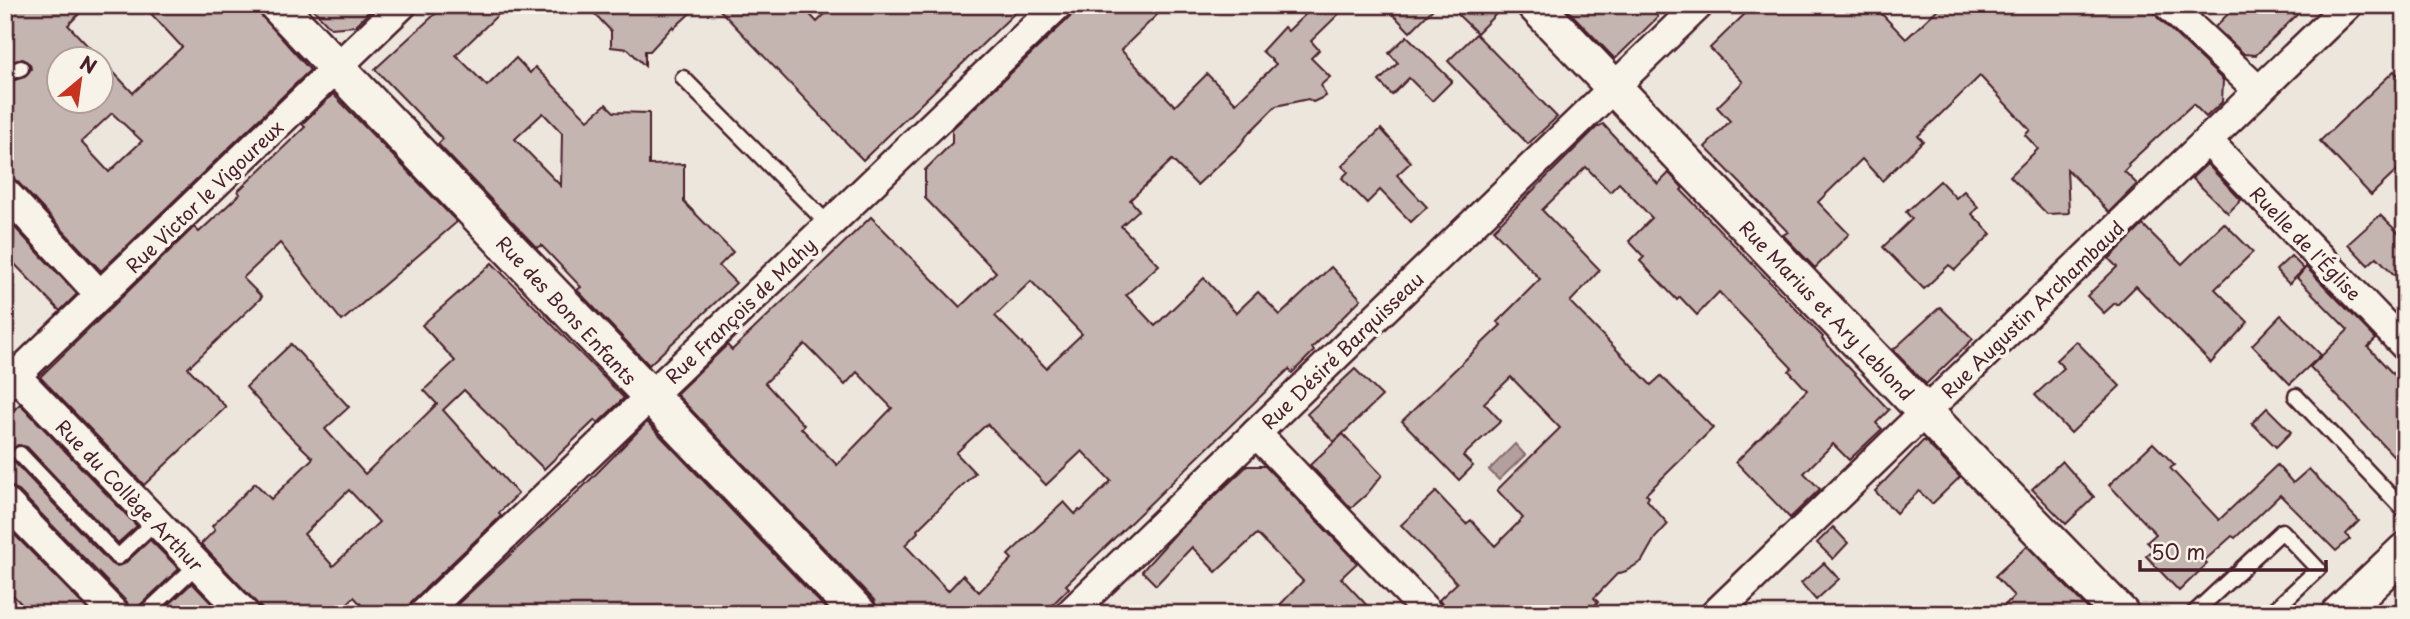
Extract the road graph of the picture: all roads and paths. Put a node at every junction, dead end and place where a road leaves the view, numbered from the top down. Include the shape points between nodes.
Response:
1 (277, 5) edge
2 (402, 5) edge
3 (1058, 5) edge
4 (1535, 5) edge
5 (1699, 5) edge
6 (2168, 5) edge
7 (2348, 5) edge
8 (21, 68) dead end
9 (337, 68) junction
10 (5, 74) edge
11 (683, 78) dead end
12 (1615, 88) junction
13 (2259, 92) junction
14 (2208, 141) junction
15 (5, 192) edge
16 (829, 225) junction
17 (100, 295) junction
18 (2405, 346) edge
19 (10, 381) edge
20 (2297, 396) dead end
21 (649, 397) junction
22 (1925, 412) junction
23 (1255, 433) junction
24 (20, 454) dead end
25 (5, 501) edge
26 (2405, 511) edge
27 (155, 522) junction
28 (2405, 551) edge
29 (197, 565) junction
30 (2280, 610) edge
31 (146, 613) edge
32 (115, 614) edge
33 (245, 614) edge
34 (423, 614) edge
35 (859, 614) edge
36 (1069, 614) edge
37 (1429, 614) edge
38 (1715, 614) edge
39 (2121, 614) edge
40 (2193, 614) edge
41 (2339, 614) edge

1 - 9 street, Rue des Bons Enfants
2 - 9 street, Rue Victor le Vigoureux
3 - 16 street, Rue François de Mahy
4 - 12 street, Rue Marius et Ary Leblond
5 - 12 street, Rue Désiré Barquisseau
6 - 13 street
7 - 13 street, Rue Augustin Archambaud
8 - 10 lane
9 - 17 street, Rue Victor le Vigoureux
9 - 21 street, Rue des Bons Enfants
11 - 16 lane
12 - 22 street, Rue Marius et Ary Leblond
12 - 23 street, Rue Désiré Barquisseau
13 - 14 street, Rue Augustin Archambaud
14 - 18 street, Ruelle de l'Église
14 - 22 street, Rue Augustin Archambaud
15 - 17 street
16 - 21 street, Rue François de Mahy
17 - 19 street, Rue Victor le Vigoureux
19 - 27 street, Rue du Collège Arthur
20 - 26 lane
21 - 34 street, Rue François de Mahy
21 - 35 street, Rue des Bons Enfants
22 - 38 street, Rue Augustin Archambaud
22 - 39 street, Rue Marius et Ary Leblond
23 - 36 street, Rue Désiré Barquisseau
23 - 37 street
24 - 27 lane via 118,557
25 - 32 street
27 - 29 street, Rue du Collège Arthur
28 - 41 street
29 - 31 lane
29 - 33 street, Rue du Collège Arthur
30 - 40 lane via 2318,569 2282,531

